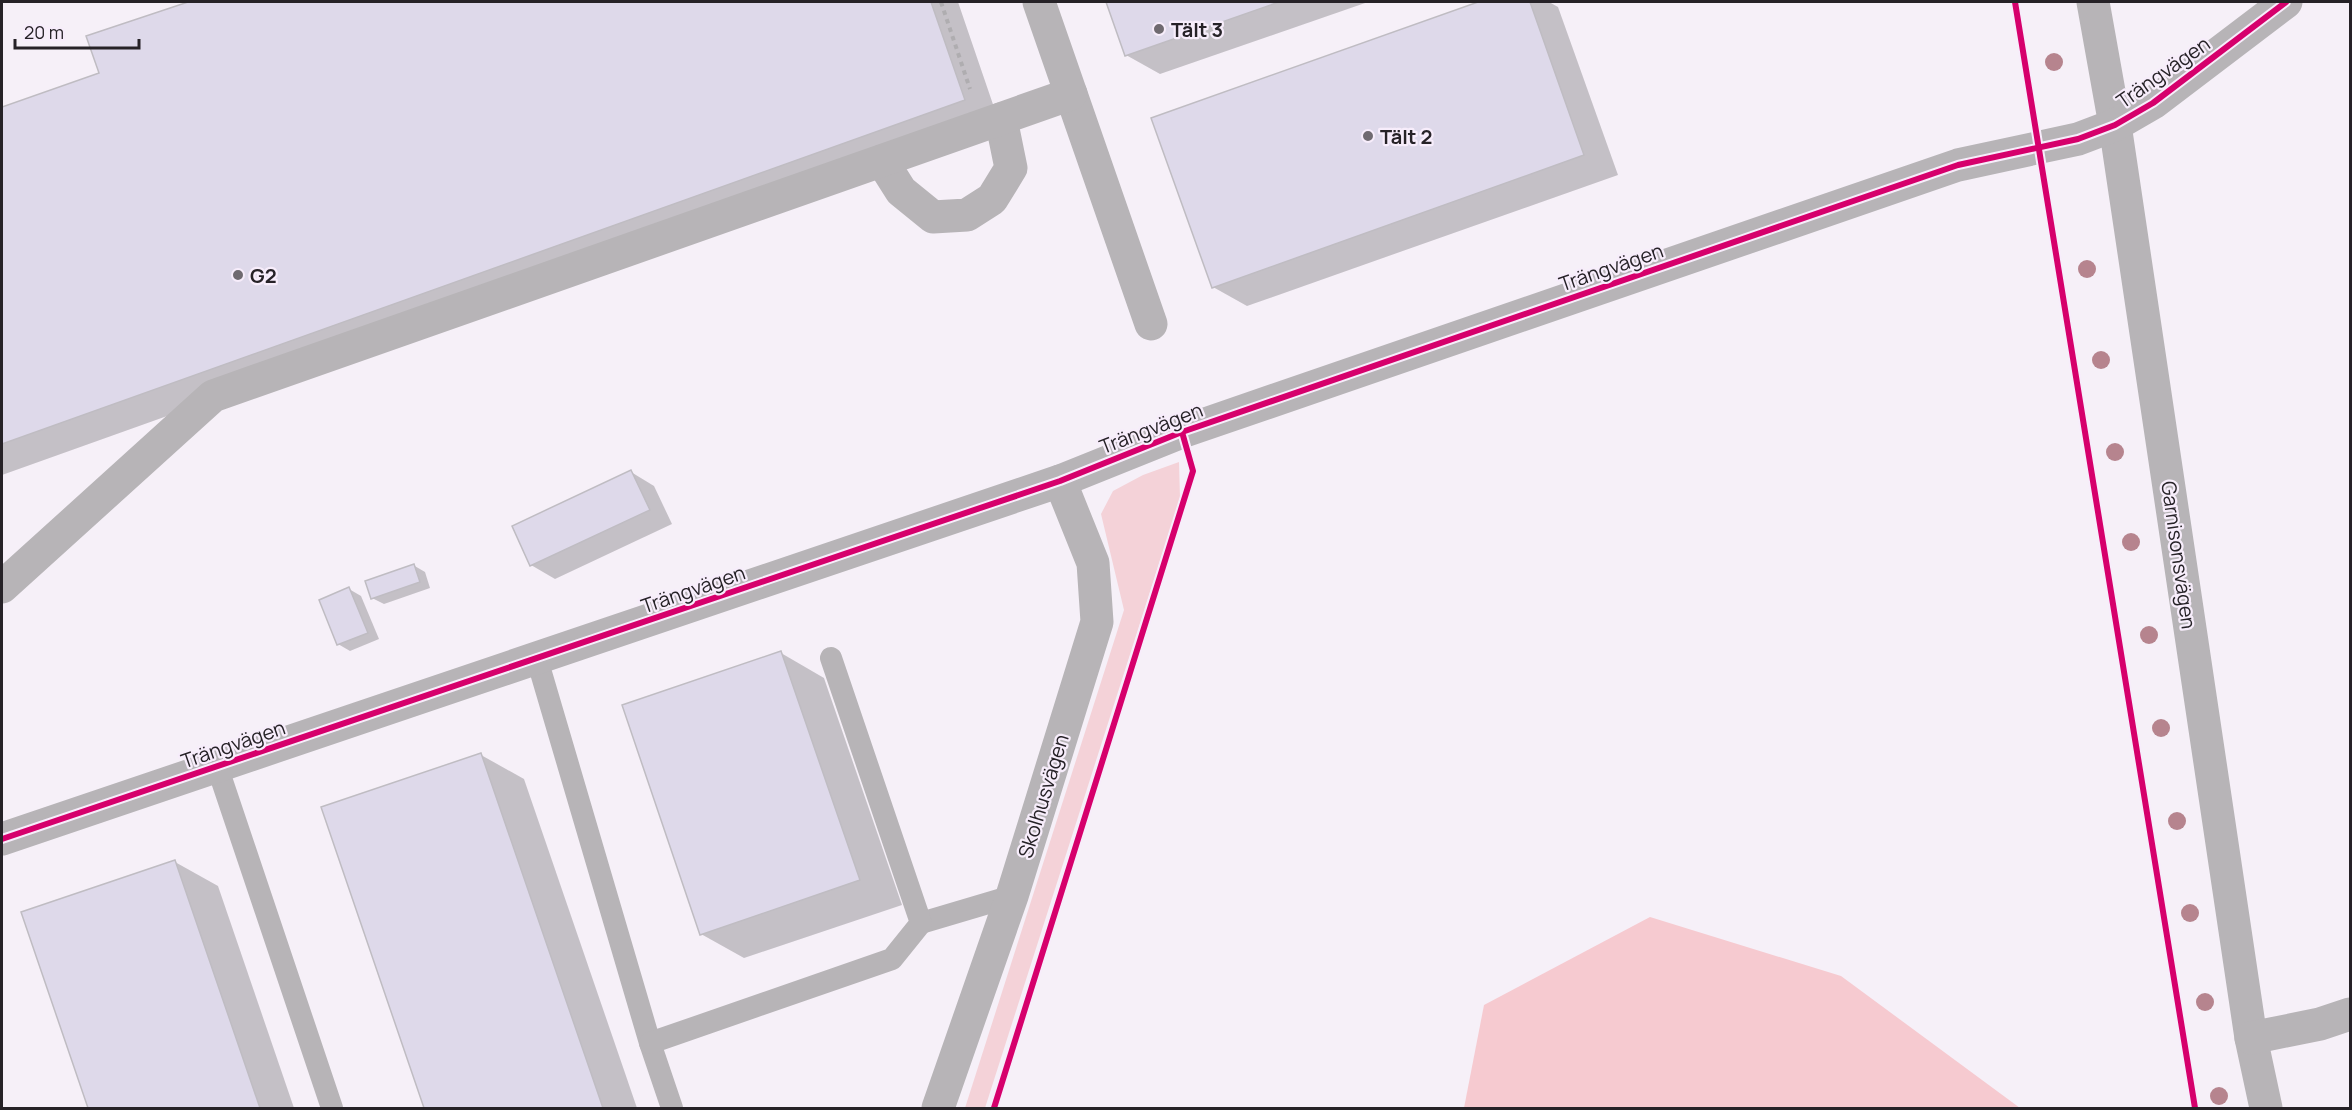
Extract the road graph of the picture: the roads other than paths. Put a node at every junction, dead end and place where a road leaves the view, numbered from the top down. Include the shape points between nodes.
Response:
1 (1040, 2) edge
2 (2093, 2) edge
3 (2286, 2) edge
4 (1071, 94) junction
5 (1001, 119) junction
6 (2115, 125) junction
7 (882, 161) junction
8 (1151, 324) dead end
9 (1060, 481) junction
10 (2, 587) edge
11 (831, 658) dead end
12 (537, 659) junction
13 (217, 766) junction
14 (2, 839) edge
15 (1012, 896) junction
16 (921, 923) junction
17 (2350, 1014) edge
18 (2251, 1038) junction
19 (650, 1043) junction
20 (332, 1108) edge
21 (672, 1108) edge
22 (938, 1108) edge
23 (2266, 1108) edge

1 - 4 street
2 - 6 street, Garnisonsvägen
3 - 6 street, Trängvägen via 2153,103
4 - 5 street
4 - 8 street
5 - 7 street
5 - 7 street via 1011,168 992,200 967,215 933,217 901,191
6 - 9 street, Trängvägen via 2078,139 1958,165 1182,432
6 - 18 street, Garnisonsvägen
7 - 10 street via 213,396
9 - 12 street, Trängvägen
9 - 15 street, Skolhusvägen via 1093,562 1097,622
11 - 16 lane
12 - 13 street, Trängvägen
12 - 19 lane
13 - 14 street, Trängvägen
13 - 20 lane
15 - 16 lane
15 - 22 street, Skolhusvägen
16 - 19 lane via 892,959
17 - 18 street
18 - 23 street, Garnisonsvägen
19 - 21 lane

